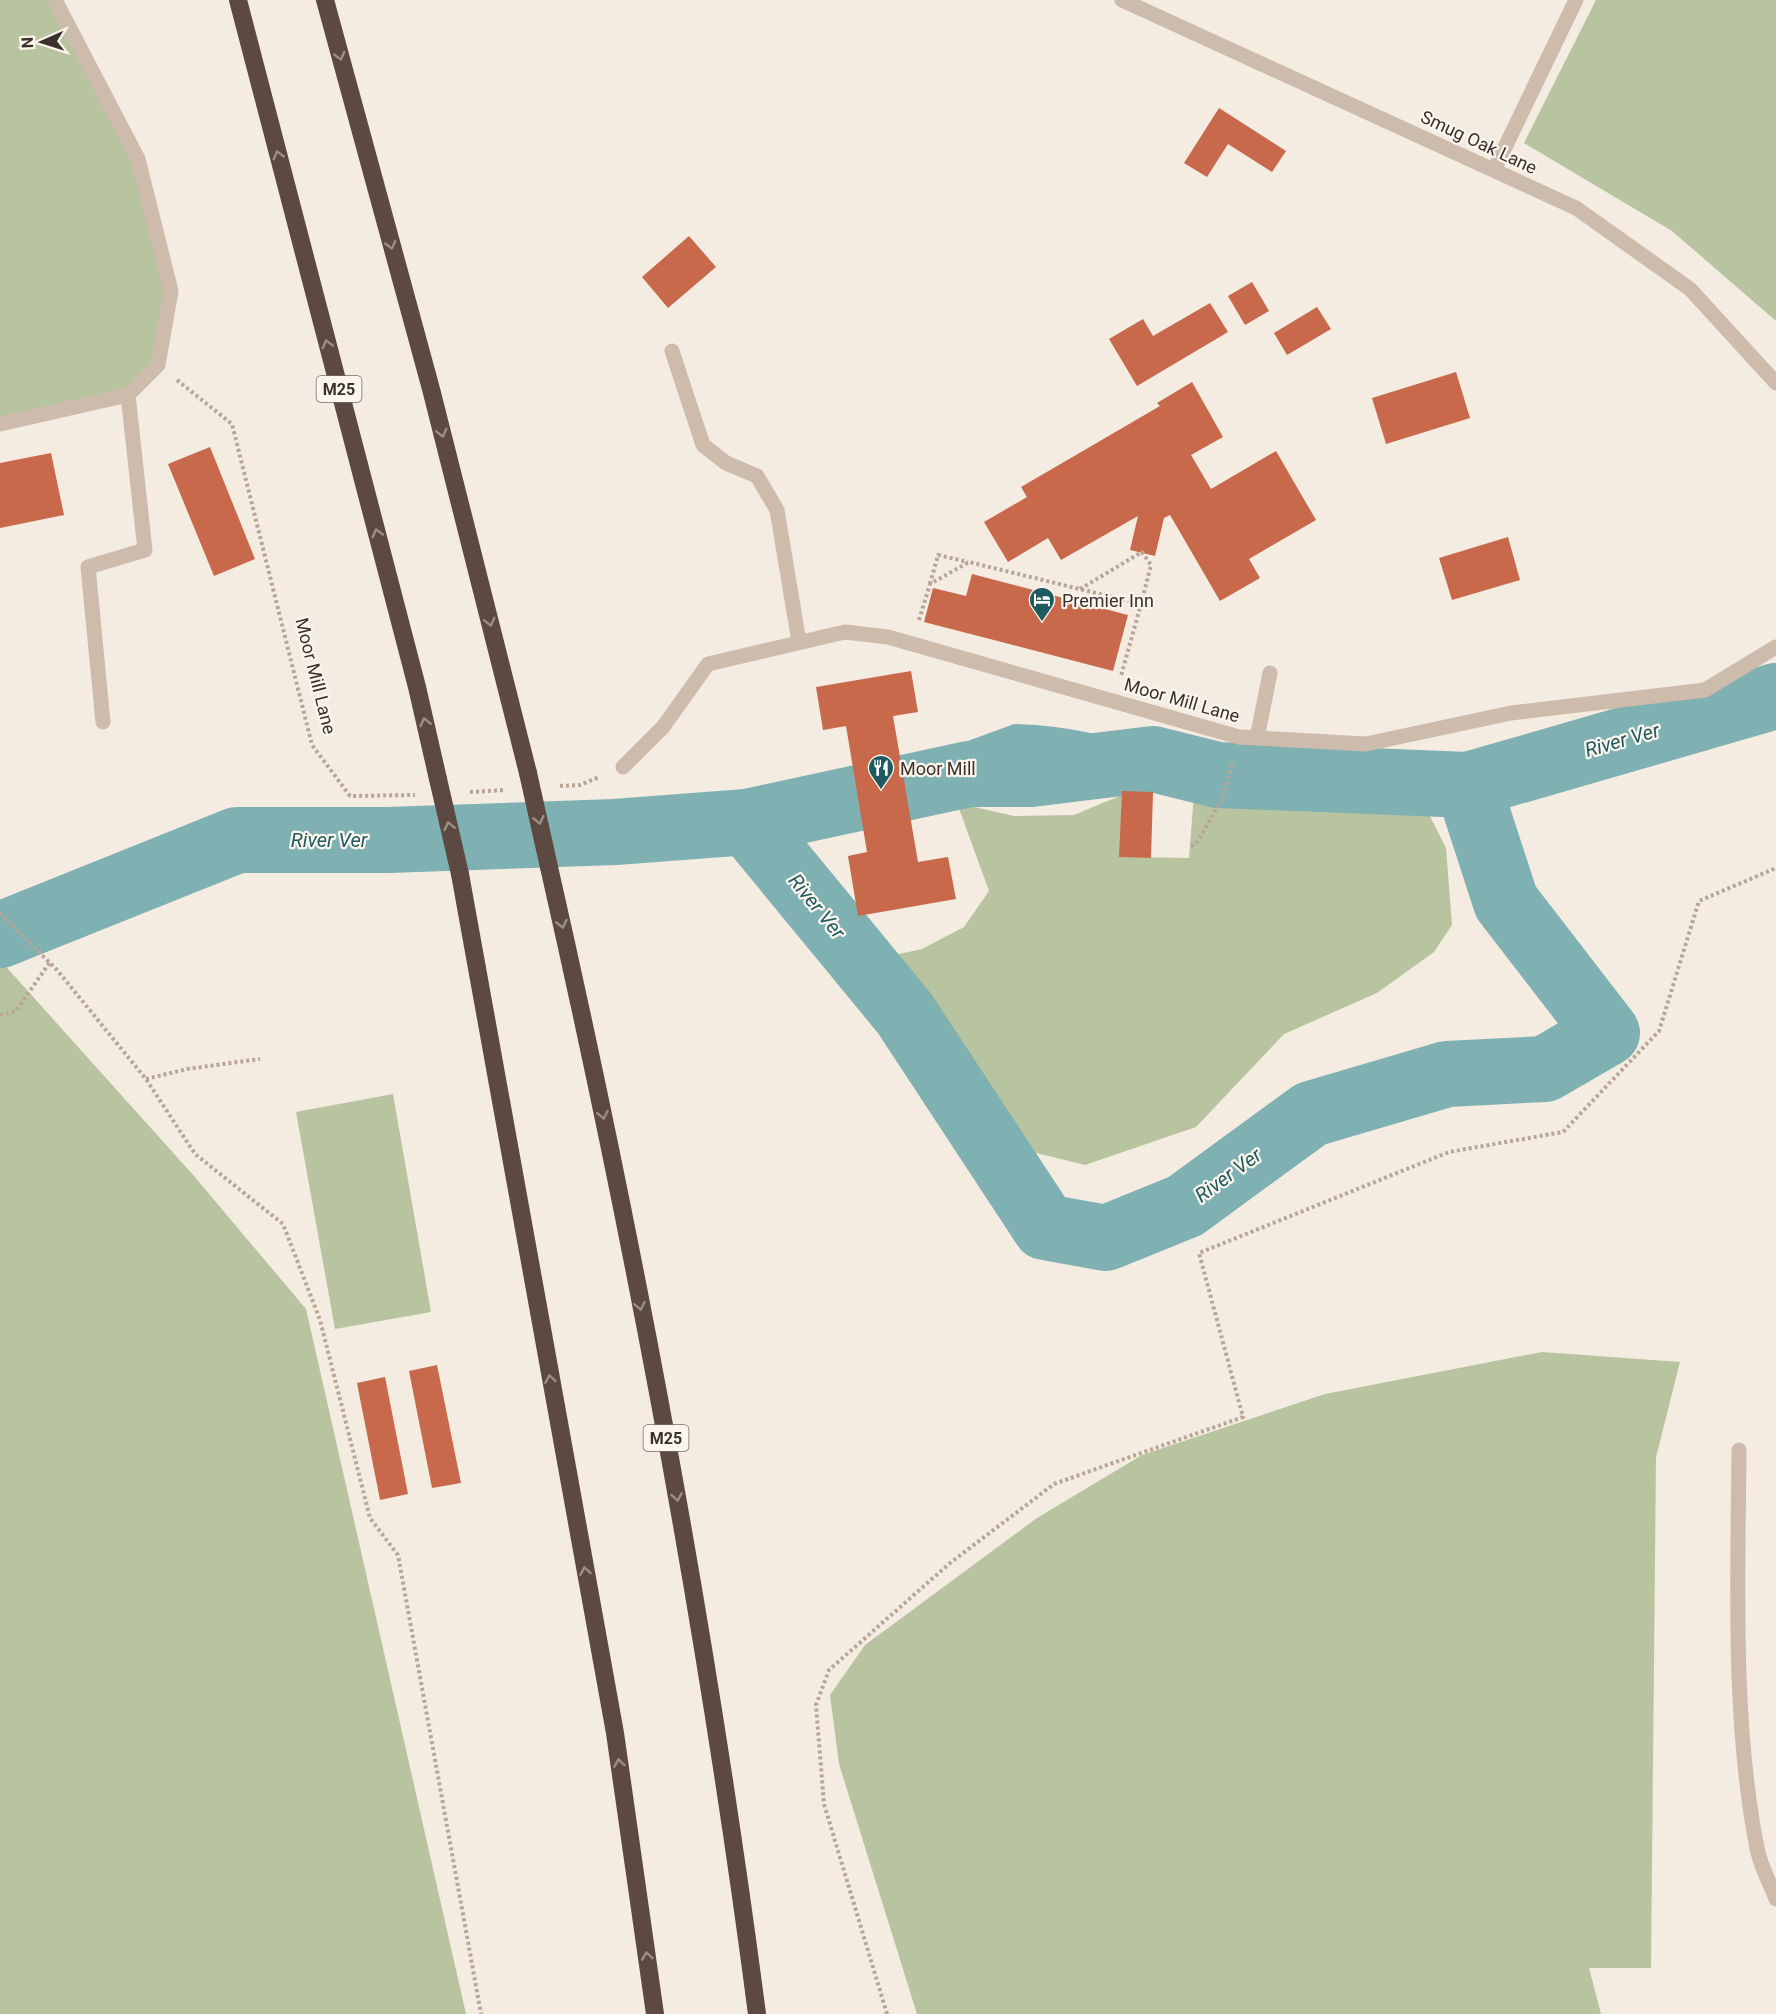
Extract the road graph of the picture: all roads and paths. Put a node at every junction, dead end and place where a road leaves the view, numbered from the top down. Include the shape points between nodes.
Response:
1 (55, 0) edge
2 (238, 0) edge
3 (325, 0) edge
4 (1122, 0) edge
5 (1576, 0) edge
6 (1494, 170) junction
7 (672, 351) dead end
8 (158, 365) junction
9 (1776, 383) edge
10 (128, 395) junction
11 (0, 424) edge
12 (969, 562) junction
13 (930, 584) junction
14 (1079, 589) junction
15 (1141, 604) junction
16 (799, 642) junction
17 (912, 643) junction
18 (1776, 647) edge
19 (1270, 673) dead end
20 (1114, 701) junction
21 (103, 722) dead end
22 (1257, 738) junction
23 (1236, 750) dead end
24 (623, 767) dead end
25 (580, 785) dead end
26 (558, 786) dead end
27 (512, 789) dead end
28 (467, 792) dead end
29 (422, 795) dead end
30 (1191, 846) dead end
31 (1776, 868) edge
32 (0, 913) edge
33 (50, 962) junction
34 (0, 1016) edge
35 (260, 1059) dead end
36 (146, 1080) junction
37 (1738, 1450) dead end
38 (1776, 1899) edge
39 (481, 2014) edge
40 (655, 2014) edge
41 (757, 2014) edge
42 (887, 2014) edge

1 - 8 street via 138,159 171,291
40 -> 2 highway, M25, bridge via 615,1733 460,874 417,687
3 -> 41 highway, M25, bridge via 431,389 528,773 589,1042 672,1473 734,1833
4 - 6 street, Smug Oak Lane
5 - 6 street
6 - 9 street, Smug Oak Lane via 1576,208 1690,289
7 - 16 street via 704,445 726,463 757,476 777,510
8 - 10 street
8 - 29 path, Moor Mill Lane via 232,424 312,745 350,796
10 - 11 street
10 - 21 street via 145,550 88,567
12 - 13 path
12 - 13 path via 938,555
12 - 14 path
13 - 17 path
14 - 15 path
14 - 15 path via 1142,552 1150,565
15 - 20 path
16 - 17 street, Moor Mill Lane via 844,633
16 - 24 street, Moor Mill Lane via 708,664 663,727
17 - 20 street, Moor Mill Lane
18 - 22 street, Moor Mill Lane via 1705,690 1511,713 1366,744
19 - 22 street
20 - 22 street, Moor Mill Lane via 1239,737
23 - 30 path via 1221,801 1196,844
25 - 26 path
27 - 28 path
31 - 42 path via 1699,901 1659,1031 1563,1132 1449,1152 1199,1253 1244,1417 1054,1484 950,1563 829,1670 816,1705 824,1804
32 - 33 path
33 - 34 path via 16,1011
33 - 36 path
35 - 36 path via 187,1069
36 - 39 path via 195,1154 283,1224 320,1320 370,1518 398,1555
37 - 38 street via 1742,1731 1757,1850

